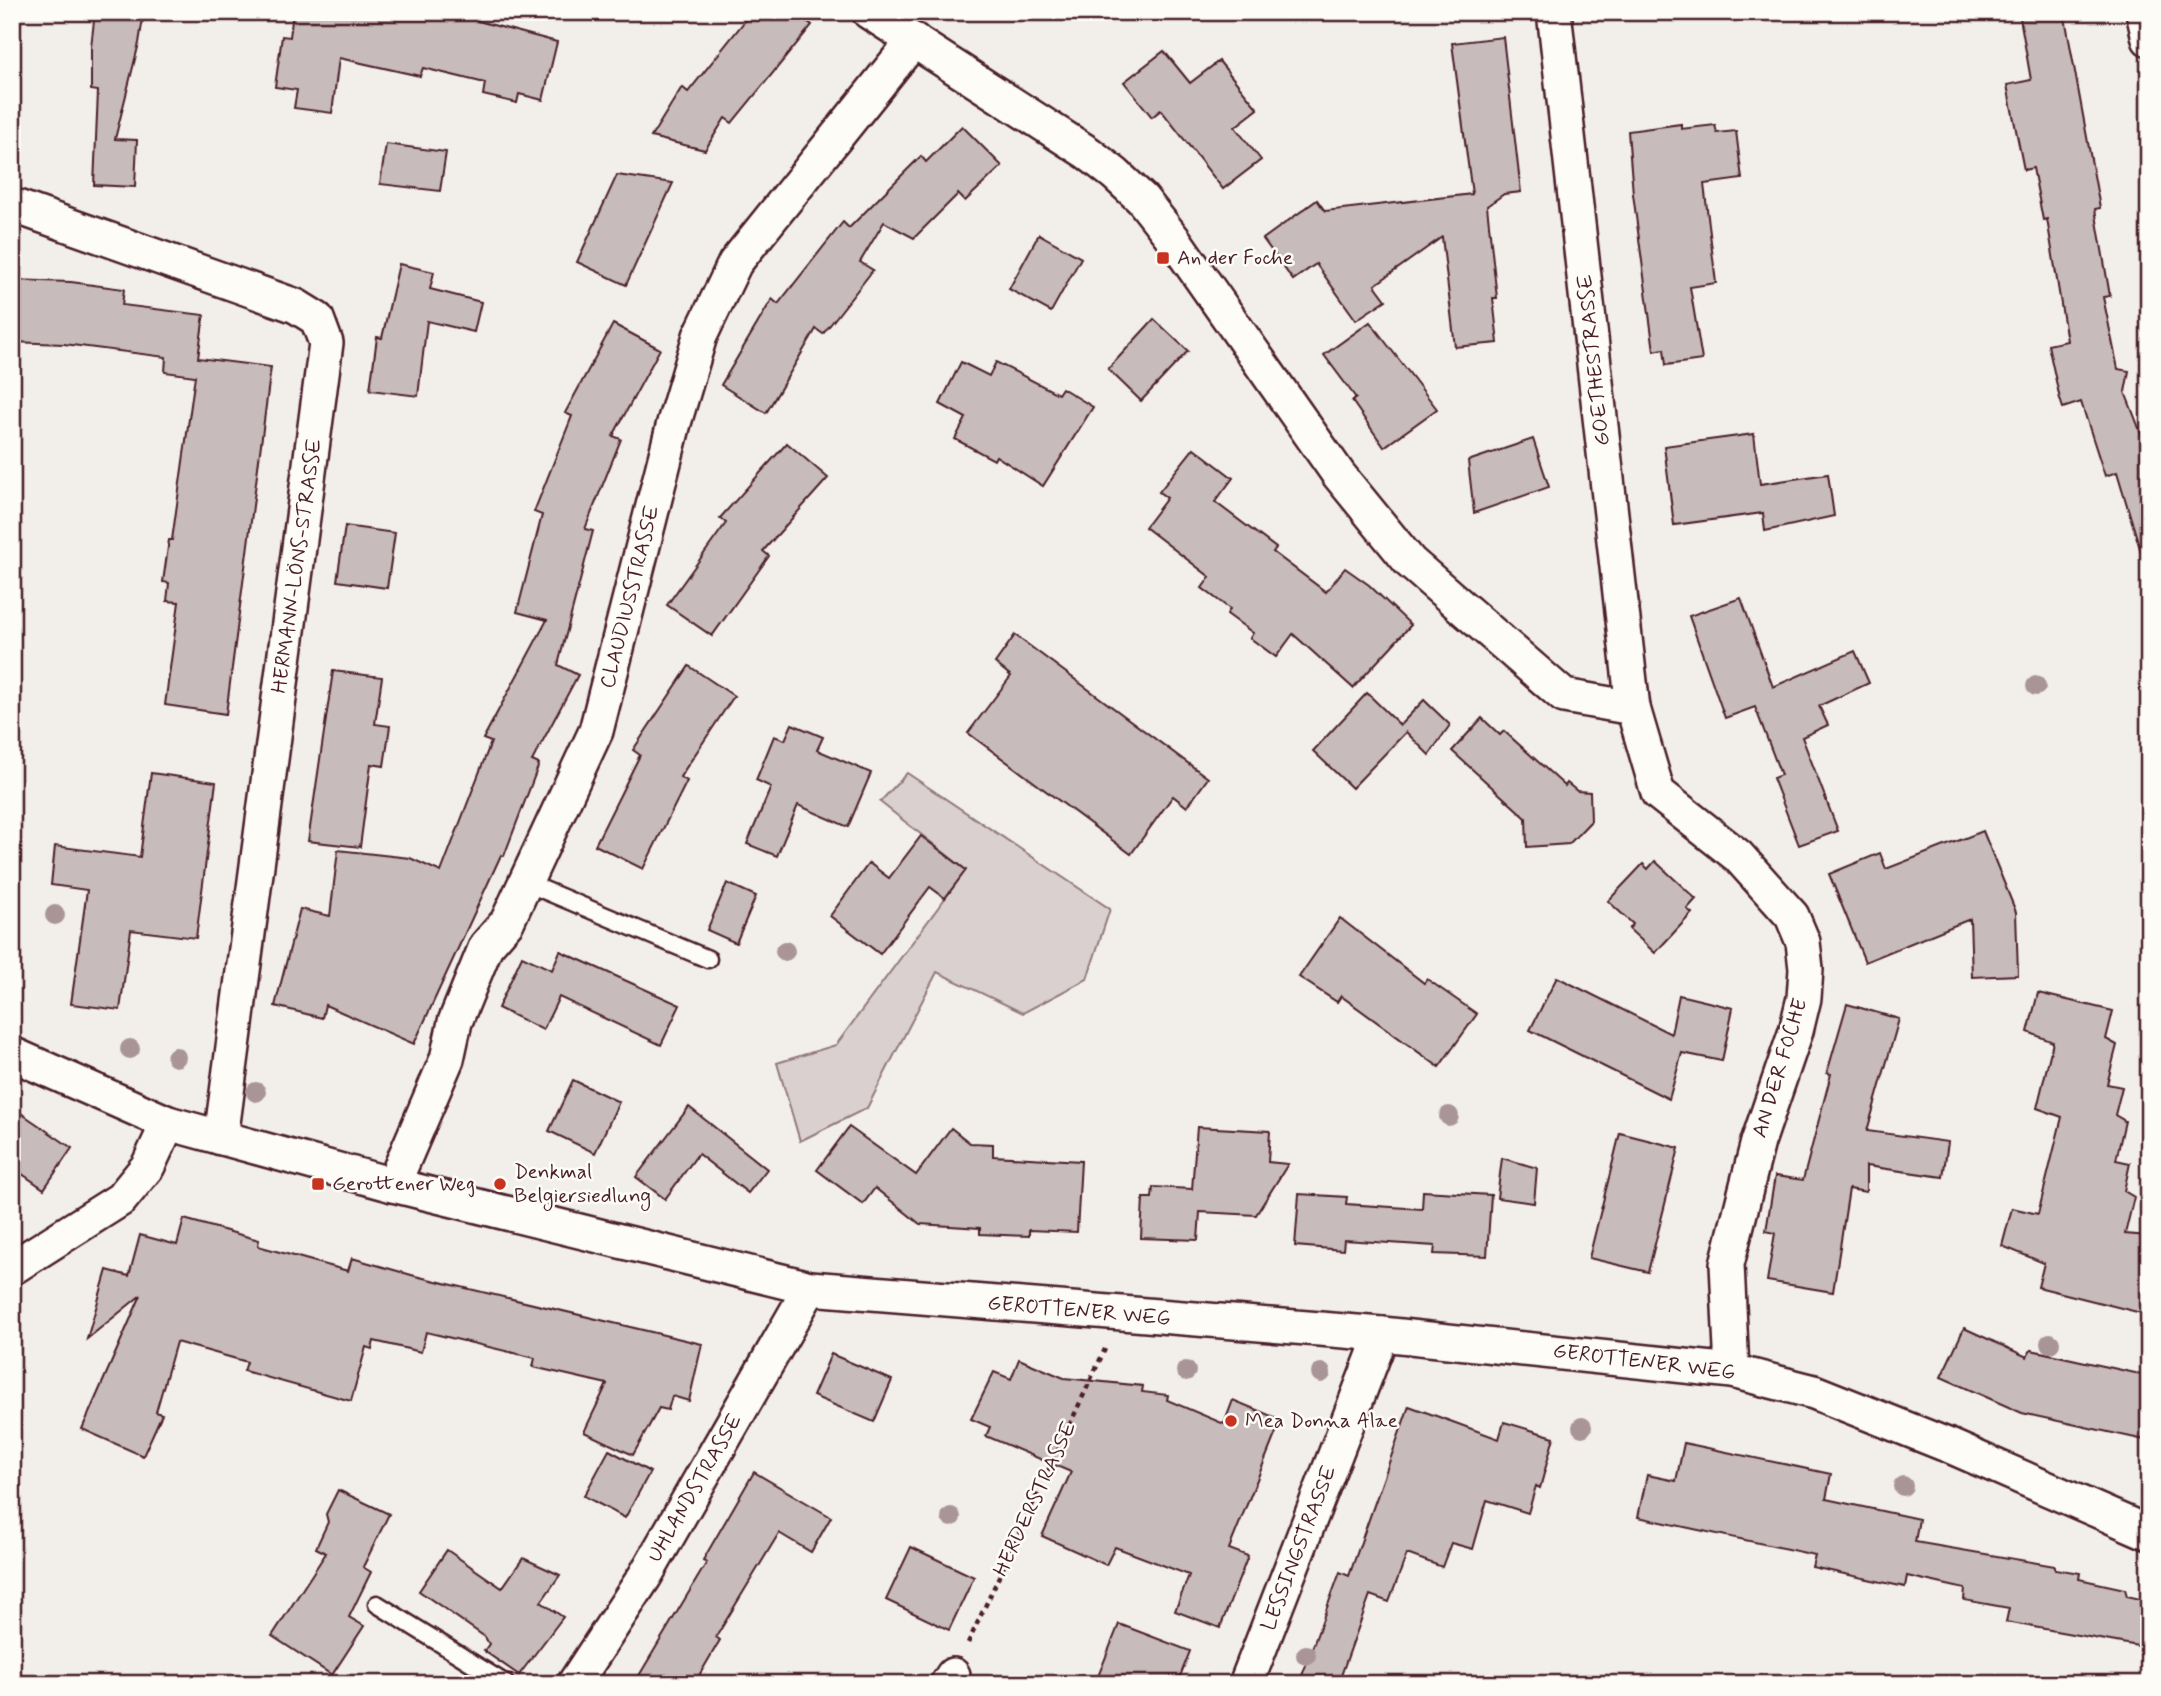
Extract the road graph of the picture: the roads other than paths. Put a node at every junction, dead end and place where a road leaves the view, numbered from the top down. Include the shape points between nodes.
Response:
1 (1554, 12) edge
2 (2143, 12) edge
3 (896, 23) edge
4 (2149, 39) edge
5 (12, 205) edge
6 (1633, 708) junction
7 (527, 883) junction
8 (708, 959) dead end
9 (12, 1054) edge
10 (168, 1123) junction
11 (221, 1138) junction
12 (393, 1185) junction
13 (12, 1268) edge
14 (810, 1288) junction
15 (1382, 1334) junction
16 (1732, 1371) junction
17 (2149, 1533) edge
18 (377, 1604) dead end
19 (506, 1684) edge
20 (574, 1684) edge
21 (1246, 1684) edge

1 - 6 street, GOETHESTRASSE
2 - 4 street
3 - 6 street via 1088,153 1142,199 1339,475 1410,562 1564,696
3 - 7 street, CLAUDIUSSTRASSE via 841,127 735,264 700,336 596,732
5 - 11 street, HERMANN-LÖNS-STRASSE via 296,306 317,319 326,344
6 - 16 street, AN DER FOCHE via 1658,793 1738,856 1792,916 1803,942 1804,998 1758,1142 1727,1264
7 - 8 lane
7 - 12 street, CLAUDIUSSTRASSE via 507,922 486,946 455,1022 447,1059
9 - 10 street, GEROTTENER WEG
10 - 11 street, GEROTTENER WEG
10 - 13 street via 148,1166 121,1199
11 - 12 street, GEROTTENER WEG
12 - 14 street, GEROTTENER WEG
14 - 15 street, GEROTTENER WEG
14 - 20 street, UHLANDSTRASSE via 645,1576
15 - 16 street, GEROTTENER WEG
15 - 21 street, LESSINGSTRASSE
16 - 17 street, GEROTTENER WEG via 1814,1392
18 - 19 lane

